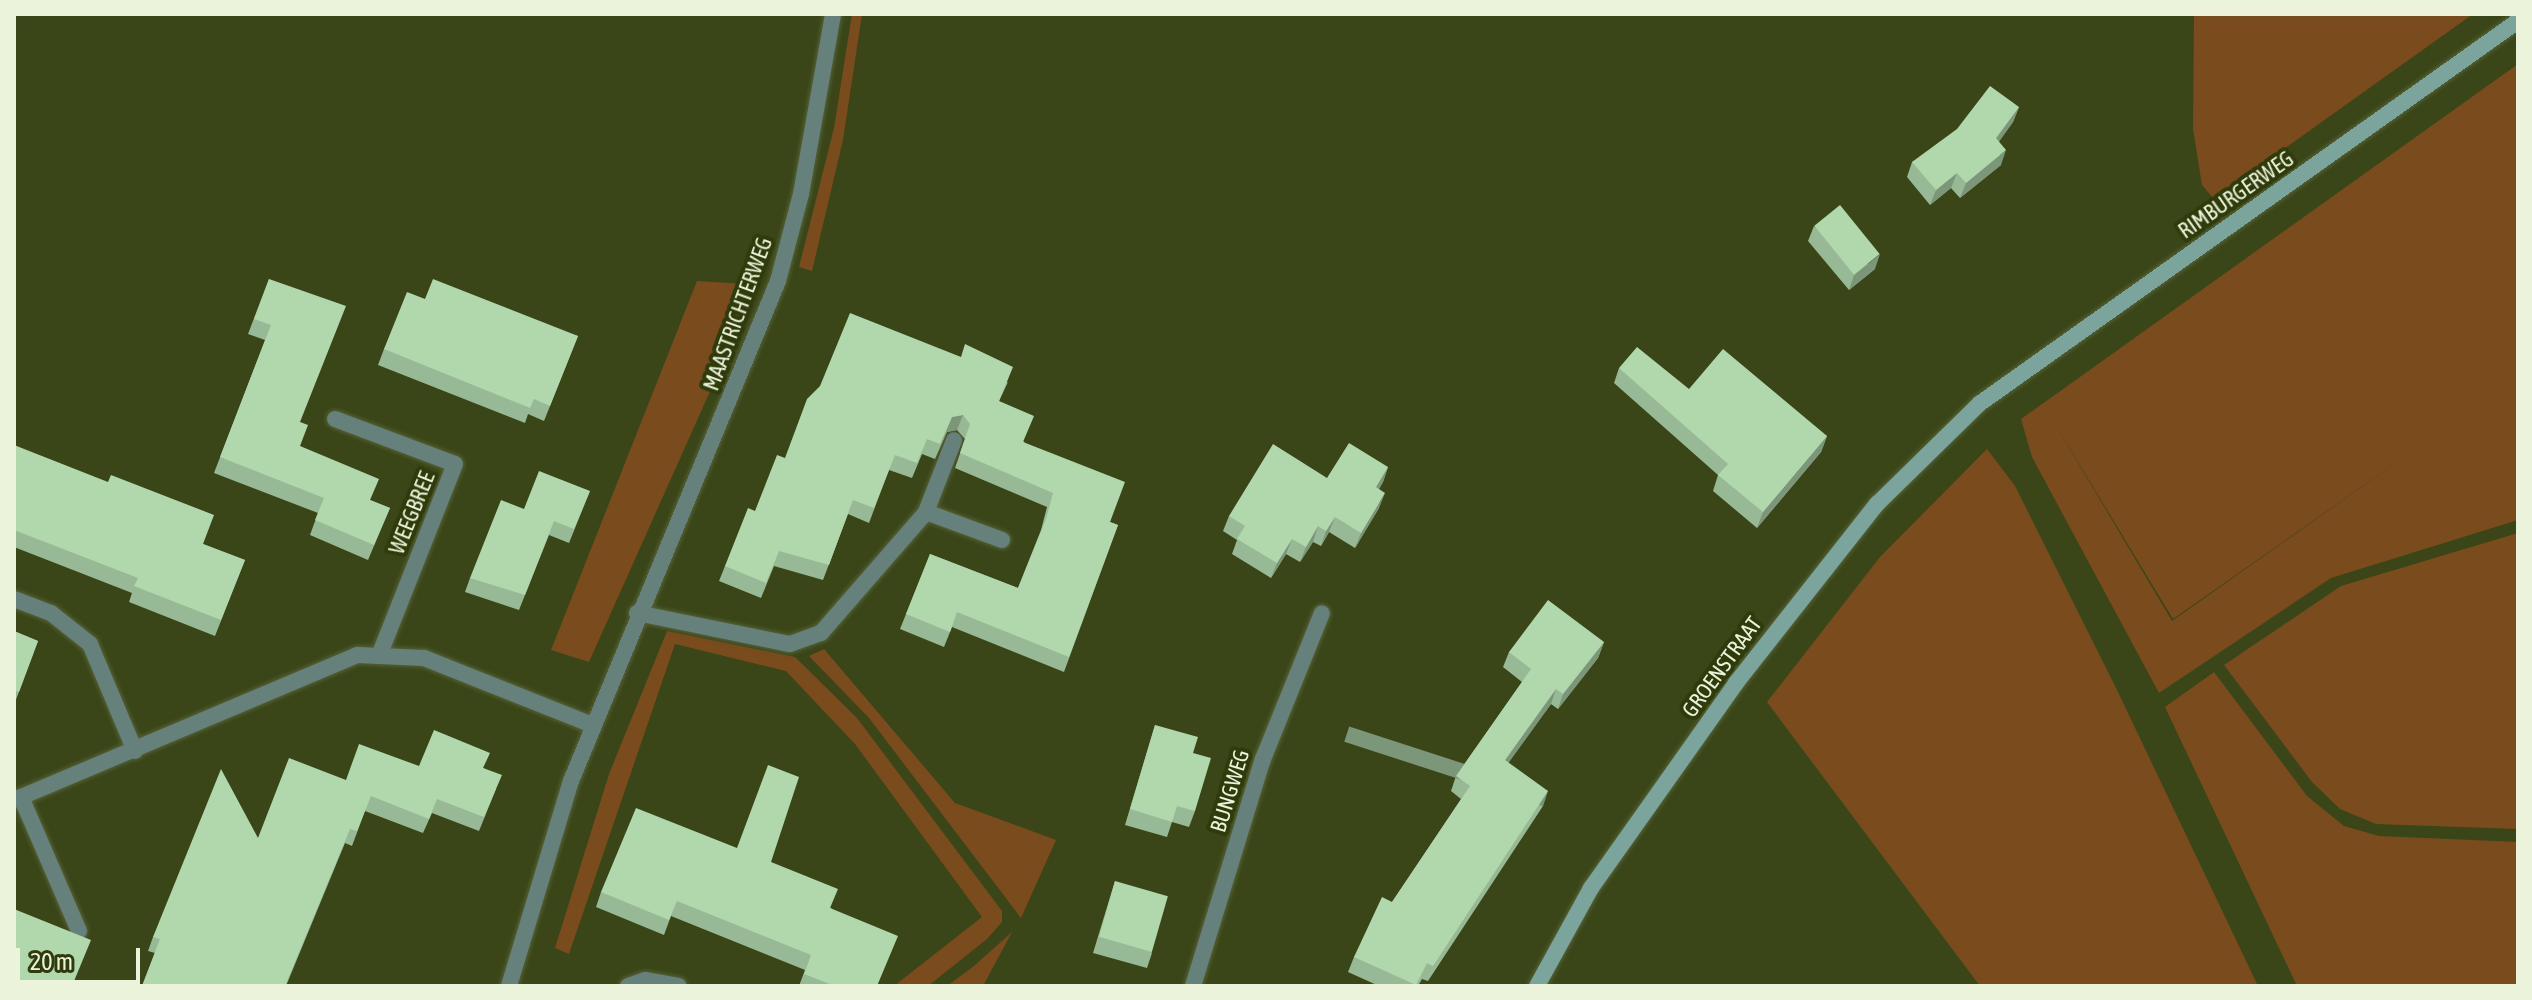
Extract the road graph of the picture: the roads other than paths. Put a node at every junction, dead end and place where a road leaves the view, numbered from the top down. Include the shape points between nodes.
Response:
1 (833, 14) edge
2 (2518, 21) edge
3 (1979, 404) joint
4 (335, 419) dead end
5 (954, 440) edge
6 (926, 512) junction
7 (1002, 540) dead end
8 (14, 599) edge
9 (637, 613) junction
10 (1322, 613) dead end
11 (380, 653) junction
12 (592, 725) junction
13 (135, 751) junction
14 (17, 799) edge
15 (79, 931) edge
16 (509, 986) edge
17 (628, 986) edge
18 (678, 986) edge
19 (1193, 986) edge
20 (1537, 986) edge

1 - 9 street, MAASTRICHTERWEG via 801,194 778,281
2 - 3 street, RIMBURGERWEG
3 - 20 street, GROENSTRAAT via 1877,504 1754,659 1591,888
4 - 11 street, WEEGBREE via 455,464
5 - 6 street
6 - 7 street
6 - 9 street via 821,633 807,640 790,644
8 - 13 street via 51,613 90,644
9 - 12 street, MAASTRICHTERWEG
10 - 19 street, BUNGWEG via 1263,759
11 - 12 street via 455,668
11 - 13 street via 326,665
12 - 16 street, MAASTRICHTERWEG via 531,900
13 - 14 street
14 - 15 street
17 - 18 street via 645,980

